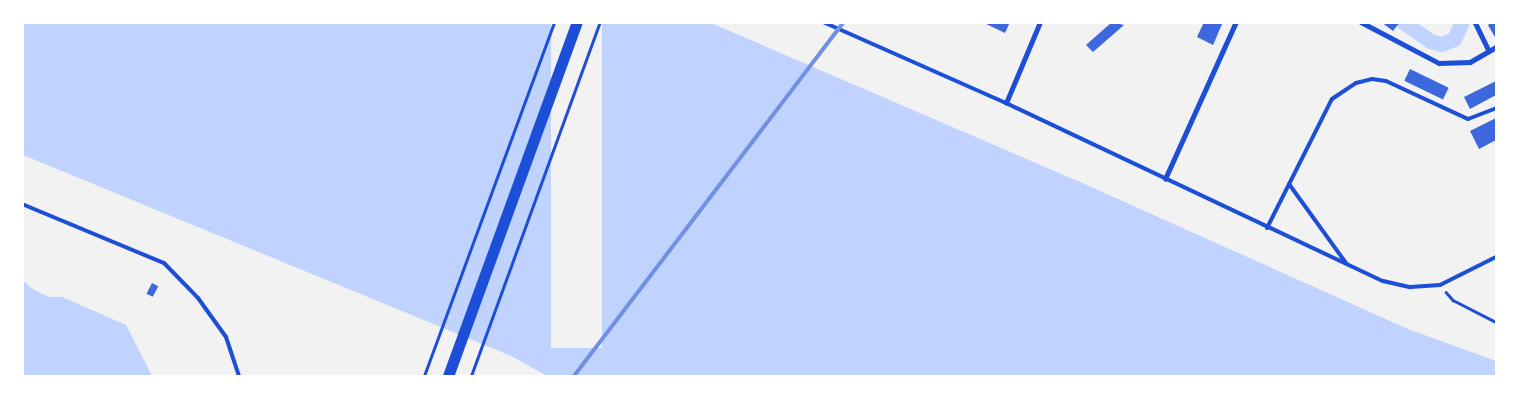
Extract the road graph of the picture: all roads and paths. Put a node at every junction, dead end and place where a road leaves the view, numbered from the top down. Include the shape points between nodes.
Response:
1 (554, 22) edge
2 (577, 22) edge
3 (600, 22) edge
4 (823, 22) edge
5 (1040, 22) edge
6 (1236, 22) edge
7 (1360, 22) edge
8 (1475, 22) edge
9 (1496, 47) edge
10 (1489, 51) junction
11 (1006, 103) junction
12 (1496, 108) edge
13 (1165, 179) junction
14 (1289, 184) junction
15 (22, 204) edge
16 (1267, 228) junction
17 (1496, 257) edge
18 (1348, 265) junction
19 (1440, 285) junction
20 (1496, 322) edge
21 (239, 376) edge
22 (424, 376) edge
23 (448, 376) edge
24 (471, 376) edge

1 - 22 path
2 - 23 main road
3 - 24 path
4 - 11 lane
5 - 11 street
6 - 13 street
7 - 10 street via 1440,62 1470,62
8 - 10 street
9 - 10 street
11 - 13 lane
12 - 14 lane via 1468,120 1386,81 1372,79 1356,83 1332,99
13 - 16 lane
14 - 16 lane
14 - 18 lane
15 - 21 lane via 164,263 198,298 226,337
16 - 18 lane
17 - 19 lane
18 - 19 lane via 1383,281 1410,287
19 - 20 path via 1453,300

